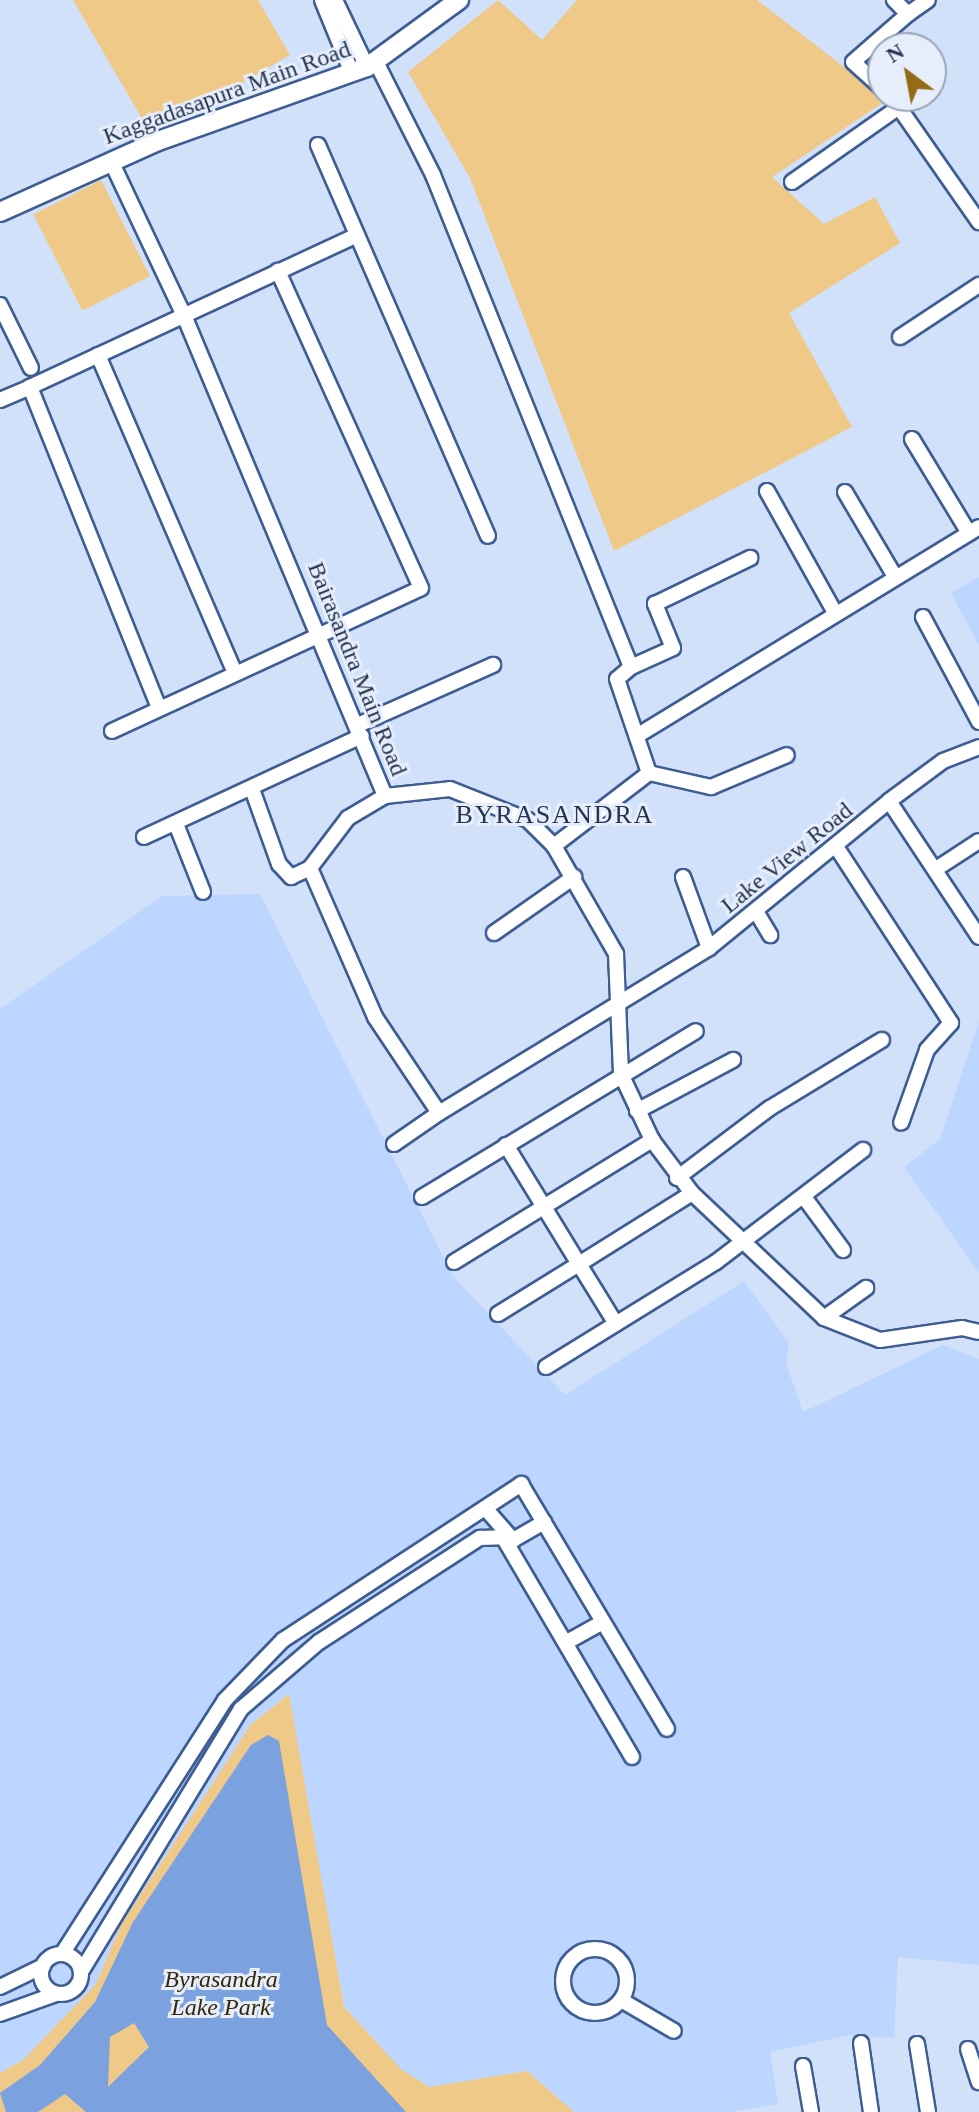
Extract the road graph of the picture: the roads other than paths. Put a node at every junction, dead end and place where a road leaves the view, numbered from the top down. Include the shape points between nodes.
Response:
1 (322, 0) edge
2 (335, 0) edge
3 (459, 0) edge
4 (894, 0) edge
5 (928, 0) edge
6 (908, 14) junction
7 (887, 32) edge
8 (867, 50) edge
9 (365, 67) junction
10 (867, 75) edge
11 (883, 112) edge
12 (904, 112) edge
13 (318, 145) dead end
14 (111, 161) junction
15 (792, 182) dead end
16 (0, 212) edge
17 (979, 222) edge
18 (356, 236) junction
19 (278, 271) junction
20 (979, 285) edge
21 (0, 305) edge
22 (183, 313) junction
23 (900, 337) dead end
24 (98, 355) junction
25 (31, 368) dead end
26 (30, 387) junction
27 (0, 400) edge
28 (912, 439) dead end
29 (767, 491) dead end
30 (845, 492) dead end
31 (974, 530) edge
32 (488, 536) dead end
33 (750, 558) dead end
34 (894, 575) junction
35 (834, 611) junction
36 (923, 617) dead end
37 (321, 634) junction
38 (493, 665) dead end
39 (631, 667) junction
40 (235, 673) junction
41 (159, 708) junction
42 (979, 722) edge
43 (360, 730) junction
44 (112, 731) dead end
45 (640, 734) junction
46 (979, 747) edge
47 (787, 755) dead end
48 (649, 773) junction
49 (252, 789) junction
50 (385, 796) junction
51 (889, 801) junction
52 (176, 824) junction
53 (144, 837) dead end
54 (979, 841) edge
55 (554, 846) junction
56 (837, 848) junction
57 (310, 868) junction
58 (936, 869) junction
59 (574, 877) junction
60 (683, 877) dead end
61 (203, 892) dead end
62 (757, 913) junction
63 (494, 933) dead end
64 (770, 935) dead end
65 (979, 937) edge
66 (709, 948) junction
67 (622, 1003) junction
68 (696, 1031) dead end
69 (882, 1040) dead end
70 (733, 1060) dead end
71 (621, 1074) junction
72 (637, 1111) junction
73 (439, 1113) junction
74 (901, 1123) dead end
75 (652, 1140) junction
76 (394, 1144) dead end
77 (506, 1145) junction
78 (863, 1150) dead end
79 (677, 1178) junction
80 (692, 1193) junction
81 (422, 1197) dead end
82 (804, 1197) junction
83 (544, 1206) junction
84 (742, 1244) junction
85 (843, 1250) dead end
86 (454, 1262) dead end
87 (579, 1264) junction
88 (866, 1288) dead end
89 (498, 1314) dead end
90 (824, 1318) junction
91 (616, 1324) junction
92 (979, 1332) edge
93 (546, 1367) dead end
94 (485, 1508) junction
95 (544, 1522) junction
96 (503, 1537) junction
97 (603, 1622) junction
98 (567, 1642) junction
99 (667, 1729) dead end
100 (632, 1757) dead end
101 (62, 1954) junction
102 (43, 1966) junction
103 (81, 1972) junction
104 (0, 1987) edge
105 (56, 1994) junction
106 (621, 2000) junction
107 (0, 2014) edge
108 (674, 2031) dead end
109 (861, 2043) dead end
110 (917, 2044) dead end
111 (968, 2049) dead end
112 (803, 2066) dead end
113 (979, 2082) edge
114 (811, 2112) edge
115 (871, 2112) edge
116 (928, 2112) edge

1 - 9 street
2 - 9 street
3 - 9 main road, Kaggadasapura Main Road
4 - 6 street
5 - 6 street
6 - 7 street
8 - 10 street via 853,62
9 - 14 main road, Kaggadasapura Main Road
9 - 39 street via 433,175
11 - 15 street
12 - 17 street
13 - 18 street
14 - 16 main road, Kaggadasapura Main Road
14 - 22 street, Bairasandra Main Road
18 - 19 street
18 - 32 street
19 - 22 street
19 - 37 street via 421,588
20 - 23 street
21 - 25 street
22 - 24 street
22 - 37 street, Bairasandra Main Road
24 - 26 street
24 - 40 street
26 - 27 street
26 - 41 street
28 - 31 street
29 - 35 street
30 - 34 street
31 - 34 street
33 - 39 street via 655,604 673,648
34 - 35 street
35 - 45 street
36 - 42 street
37 - 40 street
37 - 43 street, Bairasandra Main Road
38 - 43 street
39 - 45 street via 617,679
40 - 41 street
41 - 44 street
43 - 49 street
43 - 50 street, Bairasandra Main Road
45 - 48 street
46 - 51 street, Lake View Road via 943,761
47 - 48 street via 711,787
48 - 55 street
49 - 52 street
49 - 57 street via 279,864 291,877
50 - 55 street, Bairasandra Main Road via 450,789 528,820
50 - 57 street via 348,818
51 - 56 street, Lake View Road
51 - 58 street
52 - 53 street
52 - 61 street
54 - 58 street
55 - 59 street, Bairasandra Main Road
56 - 62 street, Lake View Road
56 - 74 street via 951,1023 927,1050
57 - 73 street via 375,1017
58 - 65 street
59 - 63 street
59 - 67 street, Bairasandra Main Road via 616,954
60 - 66 street
62 - 64 street
62 - 66 street, Lake View Road
66 - 67 street, Lake View Road
67 - 71 street, Bairasandra Main Road via 615,1033
67 - 73 street, Lake View Road
68 - 71 street
69 - 79 street via 770,1108
70 - 72 street
71 - 72 street, Bairasandra Main Road
71 - 77 street
72 - 75 street, Bairasandra Main Road
73 - 76 street, Lake View Road
75 - 79 street, Bairasandra Main Road
75 - 83 street
77 - 81 street
77 - 83 street
78 - 82 street
79 - 80 street, Bairasandra Main Road
80 - 84 street, Bairasandra Main Road
80 - 87 street
82 - 84 street
82 - 85 street
83 - 86 street
83 - 87 street
84 - 90 street, Bairasandra Main Road
84 - 91 street
87 - 89 street
87 - 91 street
88 - 90 street
90 - 92 street, Bairasandra Main Road via 880,1340 962,1328
91 - 93 street
94 - 95 street via 521,1484
94 - 96 street
94 - 101 street via 283,1640 225,1700
95 - 96 street via 524,1537
95 - 97 street
96 - 98 street
96 - 103 street via 480,1538 412,1578 319,1642 241,1709
97 - 98 street
97 - 99 street
98 - 100 street
101 - 102 street
101 - 103 street
102 - 104 street
102 - 105 street via 41,1980
103 - 105 street via 74,1989
105 - 107 street
106 - 106 street via 627,1979 617,1956 594,1948 567,1965 563,1989 578,2009 603,2012
106 - 108 street
109 - 115 street
110 - 116 street
111 - 113 street
112 - 114 street

